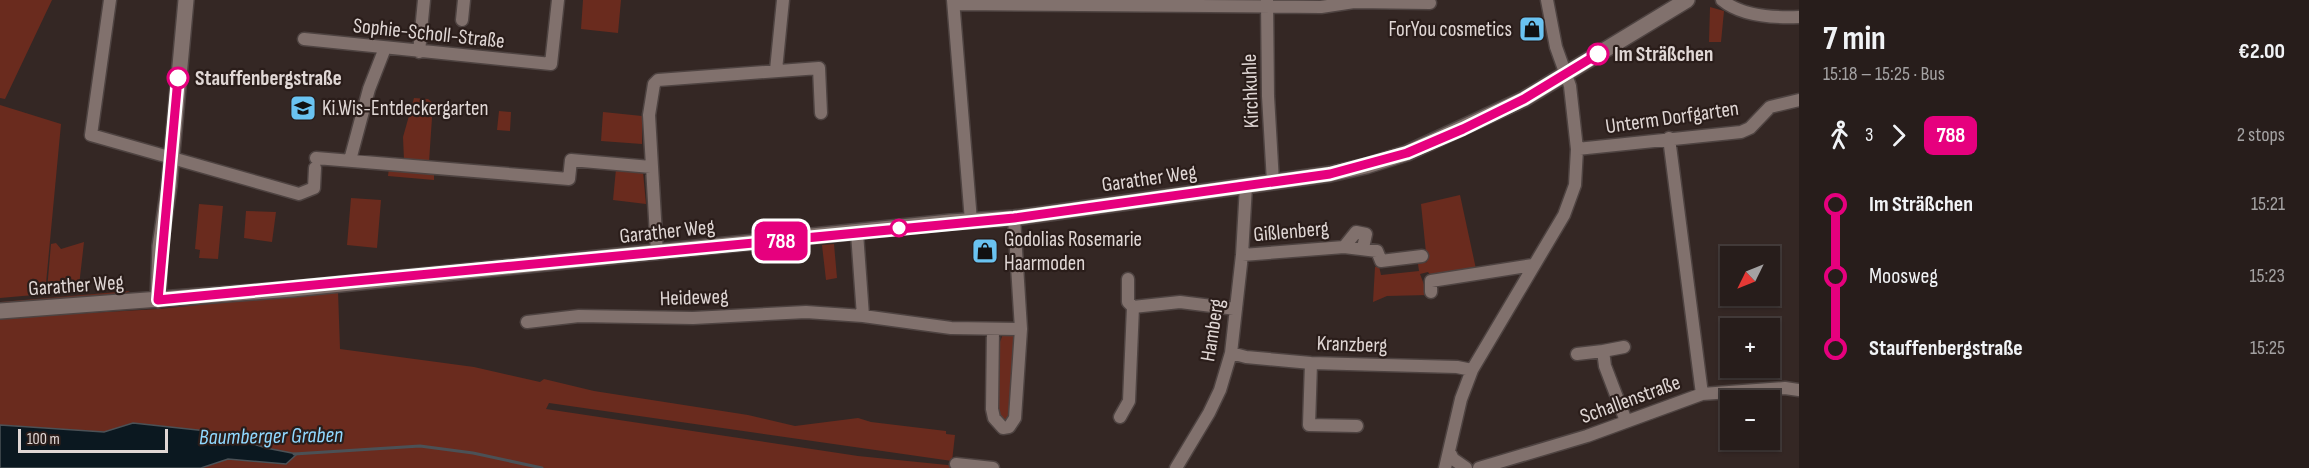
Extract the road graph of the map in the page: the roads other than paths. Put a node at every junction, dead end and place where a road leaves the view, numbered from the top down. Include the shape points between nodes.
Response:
1 (110, 0) edge
2 (186, 0) edge
3 (424, 0) edge
4 (464, 0) edge
5 (558, 0) edge
6 (783, 0) edge
7 (1547, 0) edge
8 (1687, 0) edge
9 (1722, 0) edge
10 (1354, 1) edge
11 (953, 2) edge
12 (1267, 3) edge
13 (1430, 3) dead end
14 (1799, 17) edge
15 (462, 20) dead end
16 (303, 39) dead end
17 (384, 48) junction
18 (419, 52) junction
19 (776, 70) junction
20 (1566, 74) junction
21 (1799, 100) edge
22 (821, 112) dead end
23 (1669, 138) junction
24 (1577, 149) junction
25 (171, 158) junction
26 (350, 160) junction
27 (651, 167) junction
28 (1273, 182) junction
29 (1246, 186) junction
30 (1014, 218) junction
31 (971, 220) junction
32 (857, 233) junction
33 (657, 253) junction
34 (1242, 255) junction
35 (1422, 256) dead end
36 (1533, 265) junction
37 (1128, 279) dead end
38 (1431, 292) dead end
39 (158, 300) junction
40 (1133, 307) junction
41 (1236, 309) junction
42 (0, 311) edge
43 (864, 316) junction
44 (527, 322) dead end
45 (993, 329) junction
46 (1021, 329) junction
47 (1624, 347) dead end
48 (1603, 351) junction
49 (1231, 353) junction
50 (1577, 354) dead end
51 (1311, 363) junction
52 (1472, 370) junction
53 (1799, 390) edge
54 (1702, 394) junction
55 (1120, 417) dead end
56 (1626, 421) junction
57 (1357, 426) dead end
58 (1449, 451) junction
59 (956, 464) dead end
60 (993, 468) edge
61 (1176, 468) edge
62 (1445, 468) edge
63 (1466, 468) edge
64 (1479, 468) edge

1 - 25 street via 91,135
2 - 25 street
3 - 18 street
4 - 15 street
5 - 18 street, Sophie-Scholl-Straße via 551,64
6 - 19 street
7 - 20 street
8 - 20 street, Garather Weg
9 - 14 street via 1746,12
10 - 12 street via 1321,7
10 - 13 street
11 - 12 street
11 - 31 street
12 - 28 street, Kirchkuhle
16 - 17 street, Sophie-Scholl-Straße
17 - 18 street, Sophie-Scholl-Straße
17 - 26 street
19 - 22 street via 819,68
19 - 27 street via 658,80 649,115
20 - 24 street
20 - 28 street, Garather Weg via 1502,111 1407,153 1346,171
21 - 23 street, Unterm Dorfgarten via 1770,107 1746,131
23 - 24 street, Unterm Dorfgarten
23 - 54 street
24 - 36 street via 1575,185 1564,214
25 - 26 street via 299,194 314,188 316,163
25 - 39 street
26 - 27 street via 569,179 571,160
27 - 33 street
28 - 29 street, Garather Weg
29 - 30 street, Garather Weg
29 - 34 street, Hamberg
30 - 31 street, Garather Weg
30 - 46 street
31 - 32 street, Garather Weg
32 - 33 street, Garather Weg
32 - 43 street
33 - 39 street, Garather Weg
34 - 35 street, Gißlenberg via 1344,246 1377,251 1381,261
34 - 41 street, Hamberg
36 - 38 street via 1431,281
36 - 52 street
37 - 40 street via 1128,302
39 - 42 street, Garather Weg
40 - 41 street via 1180,302
40 - 55 street via 1129,401
41 - 49 street, Hamberg
43 - 44 street, Heideweg via 806,312 683,318 598,315
43 - 45 street, Heideweg via 910,324
45 - 46 street, Heideweg
45 - 46 street via 992,409 993,418 1003,428 1009,427 1015,418
47 - 48 street
48 - 50 street
48 - 56 street
49 - 51 street, Kranzberg
49 - 61 street, Hamberg via 1220,390
51 - 52 street, Kranzberg
51 - 57 street via 1309,425
52 - 58 street
53 - 54 street, Schallenstraße
54 - 56 street, Schallenstraße
56 - 64 street, Schallenstraße
58 - 62 street
58 - 63 street
59 - 60 street

